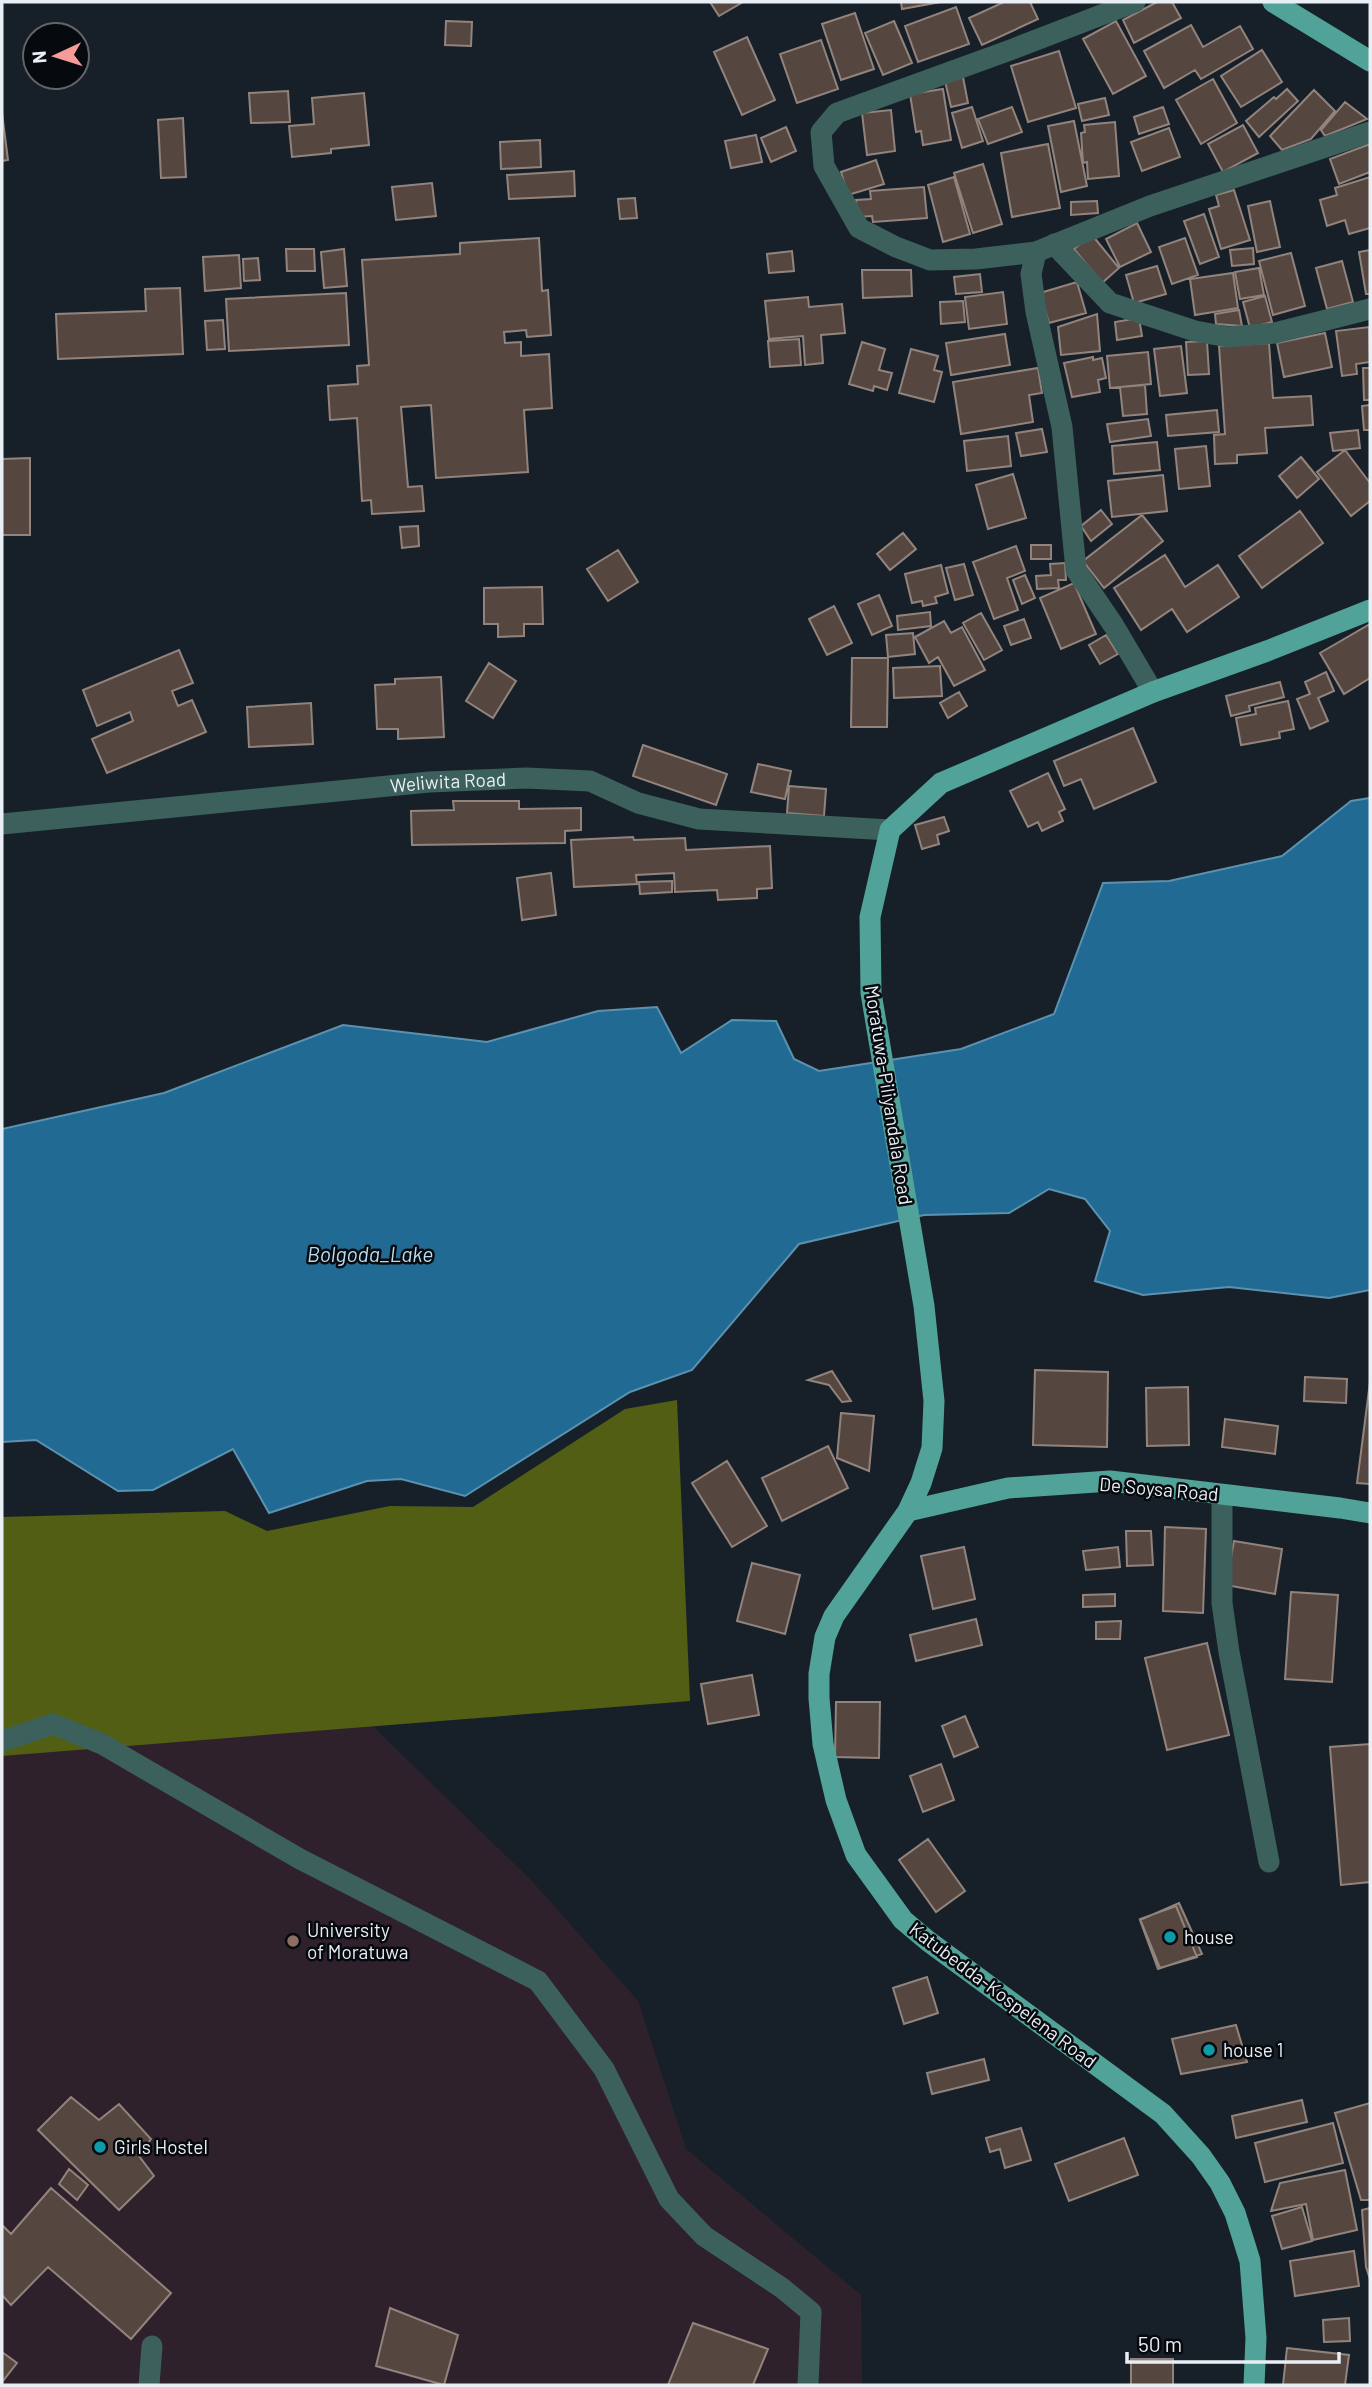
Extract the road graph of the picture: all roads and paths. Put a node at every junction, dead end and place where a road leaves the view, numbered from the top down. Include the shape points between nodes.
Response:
1 (1135, 2) edge
2 (1273, 2) edge
3 (1370, 61) edge
4 (1370, 132) edge
5 (1045, 248) junction
6 (1370, 309) edge
7 (1370, 610) edge
8 (1153, 692) junction
9 (2, 824) edge
10 (890, 830) junction
11 (1222, 1495) junction
12 (908, 1511) junction
13 (1370, 1513) edge
14 (2, 1741) edge
15 (1269, 1862) dead end
16 (152, 2346) dead end
17 (149, 2385) edge
18 (808, 2385) edge
19 (1254, 2385) edge

1 - 5 street via 837,113 821,132 824,166 859,228 895,247 930,261
2 - 3 main road
4 - 5 street via 1150,206
5 - 6 street via 1110,303 1195,331 1228,337 1275,333
5 - 8 street via 1031,274 1062,427 1076,570
7 - 8 main road
8 - 10 main road via 941,783
9 - 10 street, Weliwita Road via 429,782 526,778 590,782 638,803 699,819
10 - 12 main road, Moratuwa-Piliyandala Road via 870,917 871,993 924,1306 934,1401 932,1448
11 - 12 main road, De Soysa Road via 1110,1481 1008,1488
11 - 13 main road, De Soysa Road
11 - 15 street via 1222,1603
12 - 19 main road, Katubedda-Kospelena Road via 861,1574 825,1637 818,1674 823,1744 845,1831 856,1855 903,1920 1163,2114 1201,2155 1235,2213 1250,2261 1256,2338
14 - 18 street via 53,1724 102,1744 300,1859 538,1981 604,2069 669,2199 705,2236 811,2312
16 - 17 street

